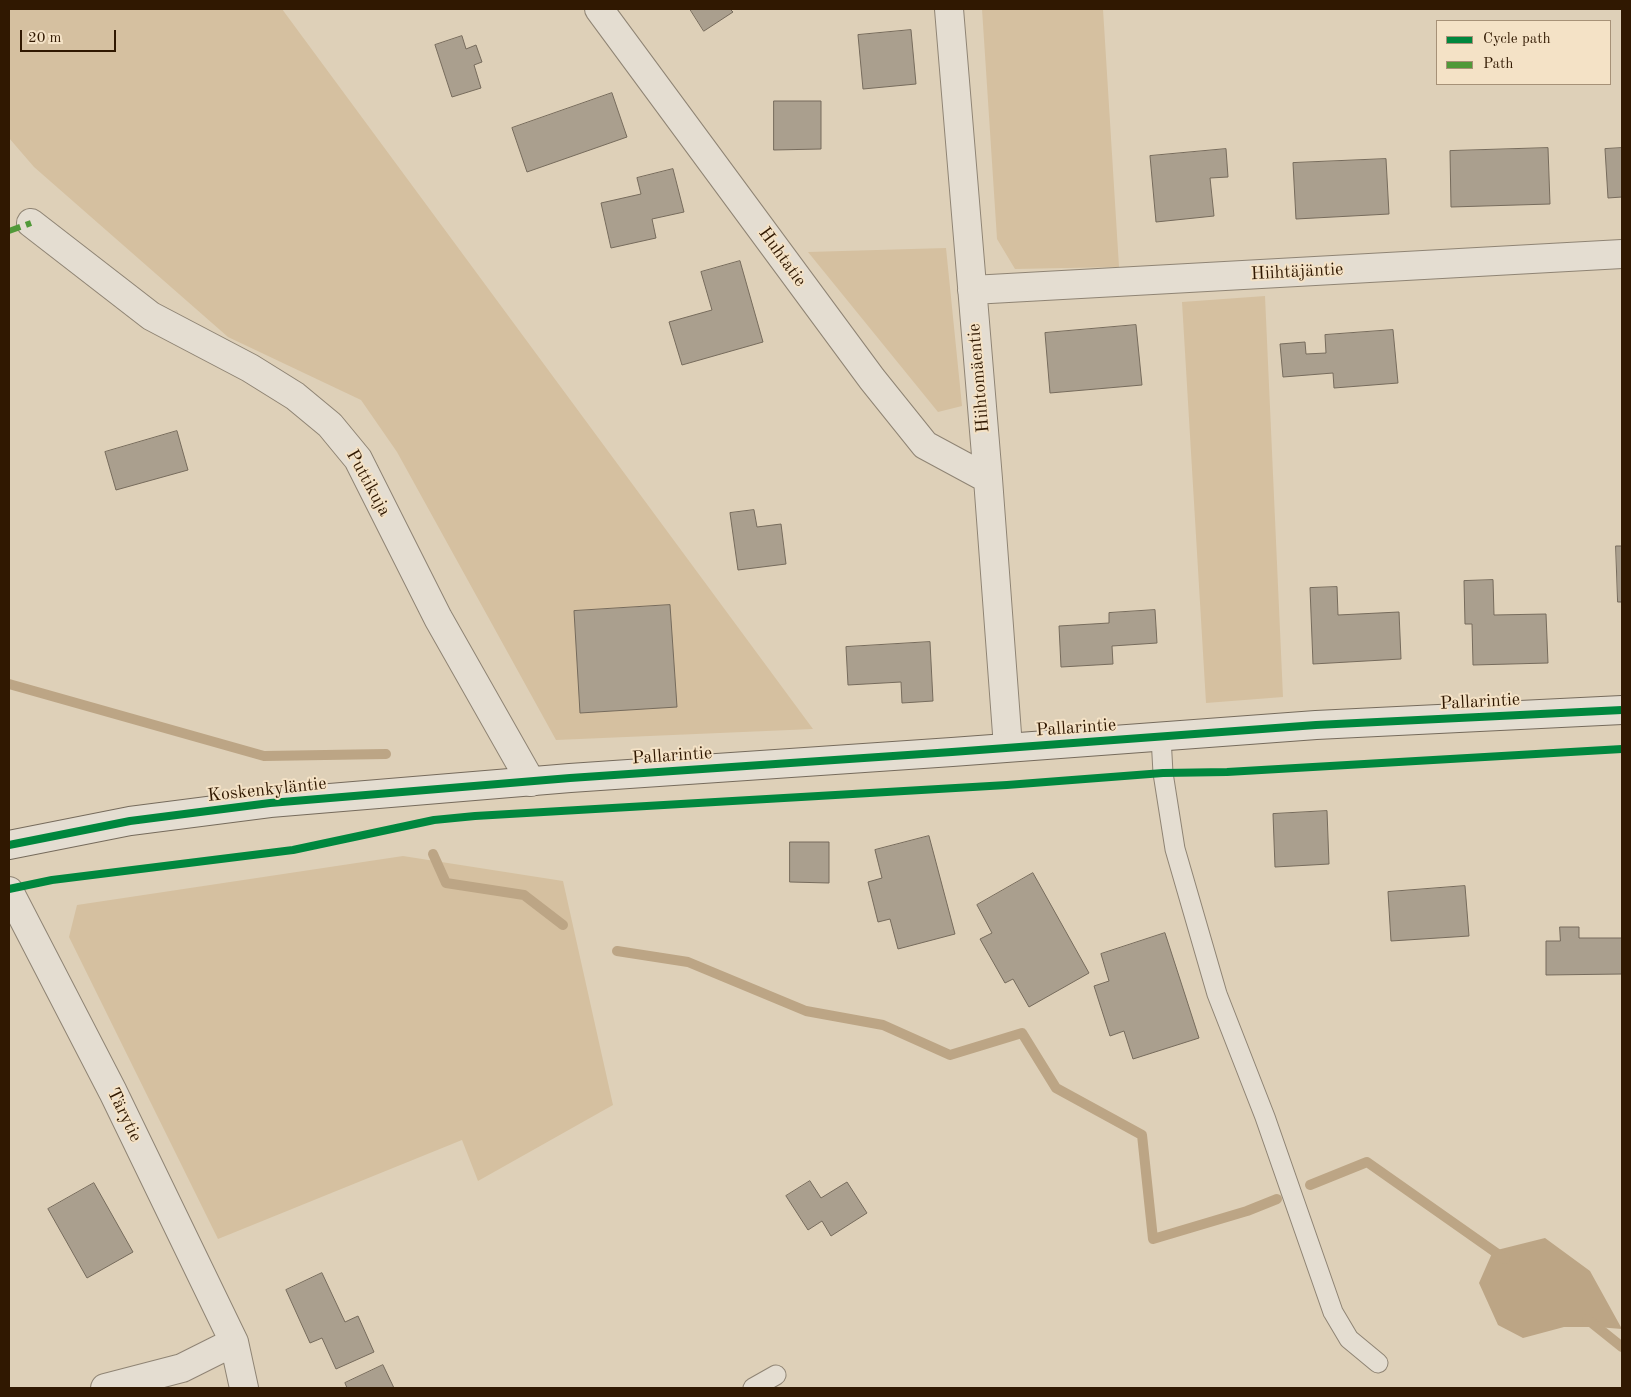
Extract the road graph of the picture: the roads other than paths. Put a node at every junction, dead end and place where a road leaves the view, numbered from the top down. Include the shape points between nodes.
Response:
1 (599, 9) edge
2 (949, 9) edge
3 (31, 223) dead end
4 (1622, 254) edge
5 (972, 290) junction
6 (988, 479) junction
7 (1622, 710) edge
8 (1161, 737) junction
9 (1008, 748) junction
10 (531, 782) junction
11 (9, 845) edge
12 (9, 891) edge
13 (234, 1342) junction
14 (1378, 1363) dead end
15 (776, 1375) dead end
16 (105, 1388) edge
17 (244, 1388) edge
18 (753, 1388) edge

1 - 6 street, Huhtatie via 872,379 925,445
2 - 5 street, Hiihtomäentie
3 - 10 street, Puttikuja via 151,316 250,368 295,396 330,425 358,458 438,618
4 - 5 street, Hiihtäjäntie
5 - 6 street, Hiihtomäentie
6 - 9 street, Hiihtomäentie
7 - 8 street, Pallarintie via 1316,725
8 - 9 street, Pallarintie
8 - 14 lane via 1175,849 1217,994 1265,1117 1333,1312 1349,1339
9 - 10 street, Pallarintie
10 - 11 street, Koskenkyläntie via 270,803 130,822
12 - 13 street, Tärytie via 113,1092
13 - 16 street via 182,1368
13 - 17 street, Tärytie
15 - 18 lane

